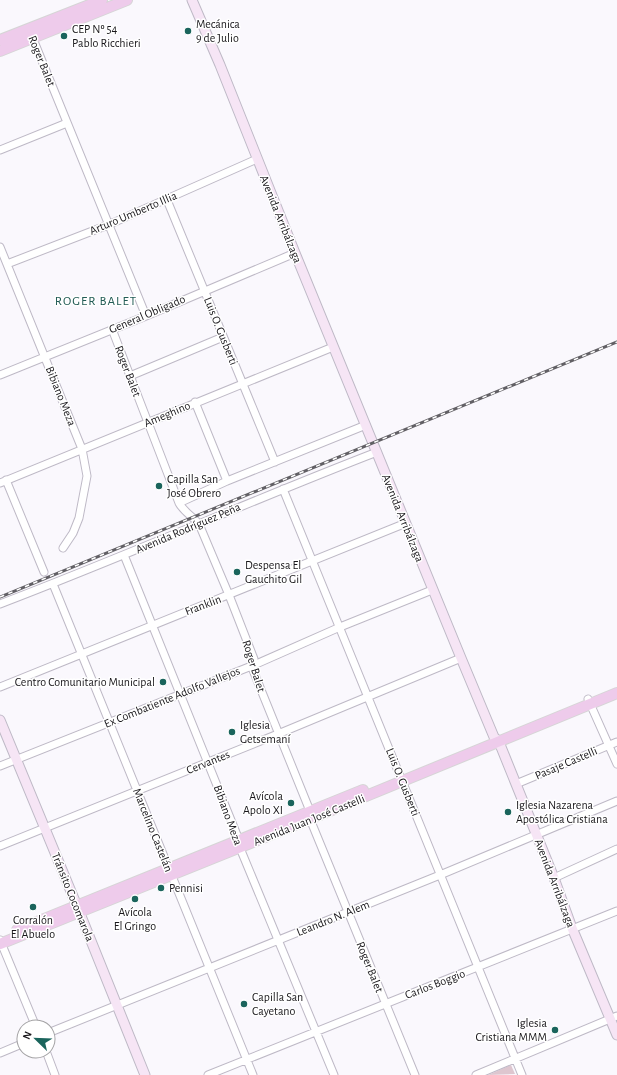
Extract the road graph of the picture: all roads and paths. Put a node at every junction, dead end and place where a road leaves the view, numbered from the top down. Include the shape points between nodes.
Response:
1 (102, 0) edge
2 (127, 0) edge
3 (192, 0) edge
4 (84, 8) edge
5 (28, 28) junction
6 (33, 38) junction
7 (0, 40) edge
8 (0, 51) edge
9 (67, 123) junction
10 (0, 150) edge
11 (257, 159) junction
12 (167, 200) junction
13 (108, 224) junction
14 (0, 247) edge
15 (294, 253) junction
16 (7, 264) junction
17 (204, 290) junction
18 (146, 316) junction
19 (112, 329) junction
20 (223, 337) junction
21 (333, 347) junction
22 (45, 356) junction
23 (0, 375) edge
24 (130, 376) junction
25 (242, 384) junction
26 (195, 402) junction
27 (148, 422) junction
28 (366, 426) junction
29 (82, 449) junction
30 (377, 452) junction
31 (275, 462) junction
32 (3, 481) edge
33 (227, 481) junction
34 (283, 489) junction
35 (179, 503) junction
36 (406, 523) junction
37 (199, 524) junction
38 (63, 548) dead end
39 (124, 555) junction
40 (313, 561) junction
41 (44, 572) dead end
42 (53, 584) junction
43 (432, 590) junction
44 (229, 595) junction
45 (0, 604) edge
46 (152, 625) junction
47 (340, 627) junction
48 (82, 655) junction
49 (461, 658) junction
50 (254, 665) junction
51 (0, 687) edge
52 (617, 687) edge
53 (617, 693) edge
54 (180, 694) junction
55 (369, 696) junction
56 (589, 701) junction
57 (0, 720) edge
58 (109, 722) junction
59 (278, 734) junction
60 (496, 739) junction
61 (617, 742) edge
62 (609, 745) junction
63 (16, 759) junction
64 (208, 762) junction
65 (617, 764) edge
66 (0, 766) edge
67 (402, 778) junction
68 (516, 784) junction
69 (137, 791) junction
70 (617, 801) edge
71 (310, 815) junction
72 (44, 828) junction
73 (537, 835) junction
74 (239, 844) junction
75 (0, 846) edge
76 (617, 849) edge
77 (170, 872) junction
78 (440, 875) junction
79 (554, 878) junction
80 (78, 909) junction
81 (617, 911) edge
82 (347, 912) junction
83 (572, 928) junction
84 (277, 940) junction
85 (1, 941) edge
86 (478, 967) junction
87 (208, 968) junction
88 (384, 1003) junction
89 (117, 1006) junction
90 (614, 1017) edge
91 (33, 1019) edge
92 (56, 1030) edge
93 (316, 1032) junction
94 (617, 1035) edge
95 (16, 1046) edge
96 (0, 1053) edge
97 (49, 1059) edge
98 (247, 1059) junction
99 (516, 1059) junction
100 (56, 1075) edge
101 (145, 1075) edge
102 (208, 1075) edge
103 (253, 1075) edge
104 (334, 1075) edge
105 (415, 1075) edge
106 (476, 1075) edge
107 (522, 1075) edge

1 - 4 main road
2 - 4 main road
3 - 11 main road, Avenida Arribálzaga
4 - 5 main road
4 - 6 main road
5 - 6 street, Roger Balet
5 - 7 main road
6 - 8 main road
6 - 9 street, Roger Balet
9 - 10 street
9 - 13 street, Roger Balet
11 - 12 street, Arturo Umberto Illia
11 - 15 main road, Avenida Arribálzaga
12 - 13 street, Arturo Umberto Illia
12 - 17 street, Luis O. Gusberti
13 - 16 street, Arturo Umberto Illia
13 - 18 street, Roger Balet
14 - 16 street, Bibiano Meza
15 - 17 street, General Obligado
15 - 21 main road, Avenida Arribálzaga
16 - 22 street, Bibiano Meza
17 - 18 street, General Obligado
17 - 20 street, Luis O. Gusberti
18 - 19 street, General Obligado
19 - 22 street, General Obligado
19 - 24 street, Roger Balet
20 - 24 street
20 - 25 street, Luis O. Gusberti
21 - 25 street, Ameghino
21 - 28 main road, Avenida Arribálzaga
22 - 23 street, General Obligado
22 - 29 street, Bibiano Meza
24 - 27 street, Roger Balet
25 - 26 street, Ameghino
25 - 31 street, Luis O. Gusberti
26 - 27 street, Ameghino
26 - 33 street
27 - 29 street, Ameghino
27 - 35 street, Roger Balet
28 - 30 main road, Avenida Arribálzaga
28 - 31 street
29 - 32 street, Ameghino
29 - 38 street, Bibiano Meza via 87,476 79,518
30 - 34 street, Avenida Rodríguez Peña
30 - 36 main road, Avenida Arribálzaga
31 - 33 street
32 - 41 street
33 - 35 street
34 - 37 street, Avenida Rodríguez Peña
34 - 40 street, Luis O. Gusberti
35 - 37 street, Roger Balet
36 - 40 street, Franklin
36 - 43 main road, Avenida Arribálzaga
37 - 39 street, Avenida Rodríguez Peña
37 - 44 street, Roger Balet
39 - 42 street, Avenida Rodríguez Peña
39 - 46 street, Bibiano Meza
40 - 44 street, Franklin
40 - 47 street, Luis O. Gusberti
42 - 45 street, Avenida Rodríguez Peña
42 - 48 street, Marcelino Castelán
43 - 47 street, Ex Combatiente Adolfo Vallejos
43 - 49 main road, Avenida Arribálzaga
44 - 46 street, Franklin
44 - 50 street, Roger Balet via 254,659
46 - 48 street, Franklin
46 - 54 street, Bibiano Meza
47 - 50 street, Ex Combatiente Adolfo Vallejos
47 - 55 street, Luis O. Gusberti
48 - 51 street, Franklin
48 - 58 street, Marcelino Castelán
49 - 55 street, Cervantes
49 - 60 main road, Avenida Arribálzaga
50 - 54 street, Ex Combatiente Adolfo Vallejos
50 - 59 street, Roger Balet via 253,670
52 - 56 main road, Avenida Juan José Castelli
53 - 56 main road, Avenida Juan José Castelli
54 - 58 street, Ex Combatiente Adolfo Vallejos
54 - 64 street, Bibiano Meza
55 - 59 street, Cervantes
55 - 67 street, Luis O. Gusberti
56 - 60 main road, Avenida Juan José Castelli
56 - 62 street
57 - 63 main road, Tránsito Cocomarola
58 - 63 street, Ex Combatiente Adolfo Vallejos
58 - 69 street, Marcelino Castelán
59 - 64 street, Cervantes
59 - 71 street, Roger Balet
60 - 67 main road, Avenida Juan José Castelli
60 - 68 main road, Avenida Arribálzaga
61 - 62 street, Pasaje Castelli
62 - 65 street
62 - 68 street, Pasaje Castelli
63 - 66 street, Ex Combatiente Adolfo Vallejos
63 - 72 main road, Tránsito Cocomarola
64 - 69 street, Cervantes
64 - 74 street, Bibiano Meza
67 - 71 main road, Avenida Juan José Castelli
67 - 78 street, Luis O. Gusberti
68 - 73 main road, Avenida Arribálzaga
69 - 72 street, Cervantes
69 - 77 street, Marcelino Castelán
70 - 73 street, Leandro N. Alem
71 - 74 main road, Avenida Juan José Castelli
71 - 82 street, Roger Balet
72 - 75 street, Cervantes
72 - 80 main road, Tránsito Cocomarola
73 - 78 street, Leandro N. Alem
73 - 79 main road, Avenida Arribálzaga
74 - 77 main road, Avenida Juan José Castelli
74 - 84 street, Bibiano Meza
76 - 79 street
77 - 80 main road, Avenida Juan José Castelli
77 - 87 street, Marcelino Castelán
78 - 82 street, Leandro N. Alem
78 - 86 street, Luis O. Gusberti
79 - 83 main road, Avenida Arribálzaga
80 - 85 main road, Avenida Juan José Castelli
80 - 89 main road, Tránsito Cocomarola
81 - 83 street, Carlos Boggio
82 - 84 street, Leandro N. Alem
82 - 88 street, Roger Balet
83 - 86 street, Carlos Boggio
83 - 90 main road, Avenida Arribálzaga
84 - 87 street, Leandro N. Alem
84 - 93 street, Bibiano Meza
85 - 91 street
86 - 88 street, Carlos Boggio
86 - 99 street, Luis O. Gusberti
87 - 89 street, Leandro N. Alem
87 - 98 street, Marcelino Castelán
88 - 93 street, Carlos Boggio
88 - 105 street, Roger Balet
89 - 92 street, Leandro N. Alem
89 - 101 main road, Tránsito Cocomarola
90 - 94 main road, Avenida Arribálzaga
90 - 99 street
93 - 98 street, Carlos Boggio
93 - 104 street, Bibiano Meza
95 - 96 street
97 - 100 street
98 - 102 street, Carlos Boggio
98 - 103 street, Marcelino Castelán
99 - 106 street
99 - 107 street, Luis O. Gusberti

